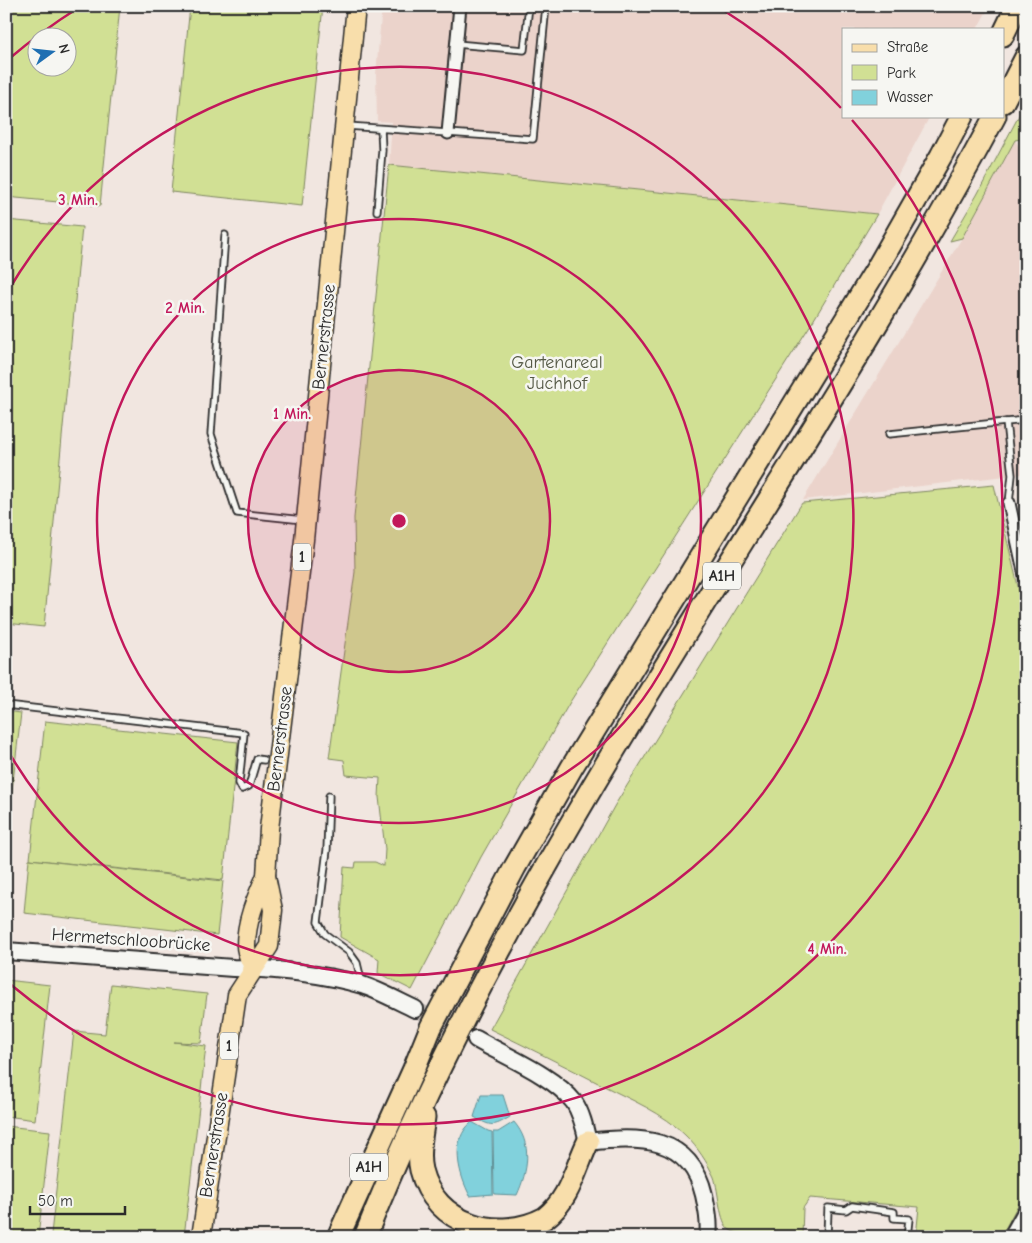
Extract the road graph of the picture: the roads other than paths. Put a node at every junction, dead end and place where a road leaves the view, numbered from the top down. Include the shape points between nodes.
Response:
1 (356, 6) edge
2 (460, 6) edge
3 (528, 6) edge
4 (546, 6) edge
5 (1017, 6) edge
6 (1004, 33) edge
7 (456, 44) junction
8 (1026, 57) edge
9 (1004, 99) edge
10 (961, 118) edge
11 (995, 118) edge
12 (345, 126) junction
13 (381, 128) junction
14 (448, 133) junction
15 (377, 211) dead end
16 (226, 235) dead end
17 (1026, 420) edge
18 (1006, 422) junction
19 (889, 434) dead end
20 (1009, 503) joint
21 (305, 520) junction
22 (1026, 580) edge
23 (6, 705) edge
24 (264, 760) dead end
25 (329, 796) dead end
26 (6, 951) edge
27 (254, 968) junction
28 (363, 986) junction
29 (415, 1009) tunnel mouth
30 (476, 1040) tunnel mouth
31 (426, 1097) junction
32 (588, 1142) junction
33 (1026, 1207) edge
34 (331, 1236) edge
35 (201, 1237) edge
36 (365, 1237) edge
37 (536, 1237) edge
38 (708, 1237) edge
39 (826, 1237) edge
40 (907, 1237) edge
41 (1009, 1237) edge

1 - 12 main road, Bernerstrasse / 1
2 - 7 street
3 - 7 lane via 524,50
4 - 14 lane via 533,139
5 - 6 highway
7 - 14 street
8 - 9 highway
10 - 34 highway, A1H via 876,270 514,867 423,1046 406,1064
11 - 31 highway, A1H via 955,193 889,303 590,789 465,1015
12 - 13 lane
12 - 21 main road, Bernerstrasse / 1
13 - 14 lane
13 - 15 lane
16 - 21 lane via 212,434 236,513
17 - 18 lane
18 - 19 lane
18 - 20 lane via 1012,475
20 - 22 street
21 - 27 main road, Bernerstrasse / 1 via 266,876 251,910 245,948
23 - 24 lane via 244,733 239,783 242,788 249,786 257,759
25 - 28 lane via 327,850 318,922 325,934 350,952 357,963
26 - 27 street, Hermetschloobrücke
27 - 28 street, Hermetschloobrücke via 336,979
27 - 35 main road, Bernerstrasse / 1 via 237,995
28 - 29 street, Hermetschloobrücke
30 - 32 street via 561,1088 574,1103
31 - 32 highway via 420,1153 426,1184 432,1198 448,1214 481,1232 518,1231 545,1218 566,1194
31 - 36 highway, A1H
32 - 37 highway via 587,1175 580,1194 557,1224
32 - 38 street via 649,1141 674,1149 684,1157 702,1186 710,1228
33 - 41 street
39 - 40 lane via 828,1208 846,1210 852,1206 894,1212 894,1218 909,1219

